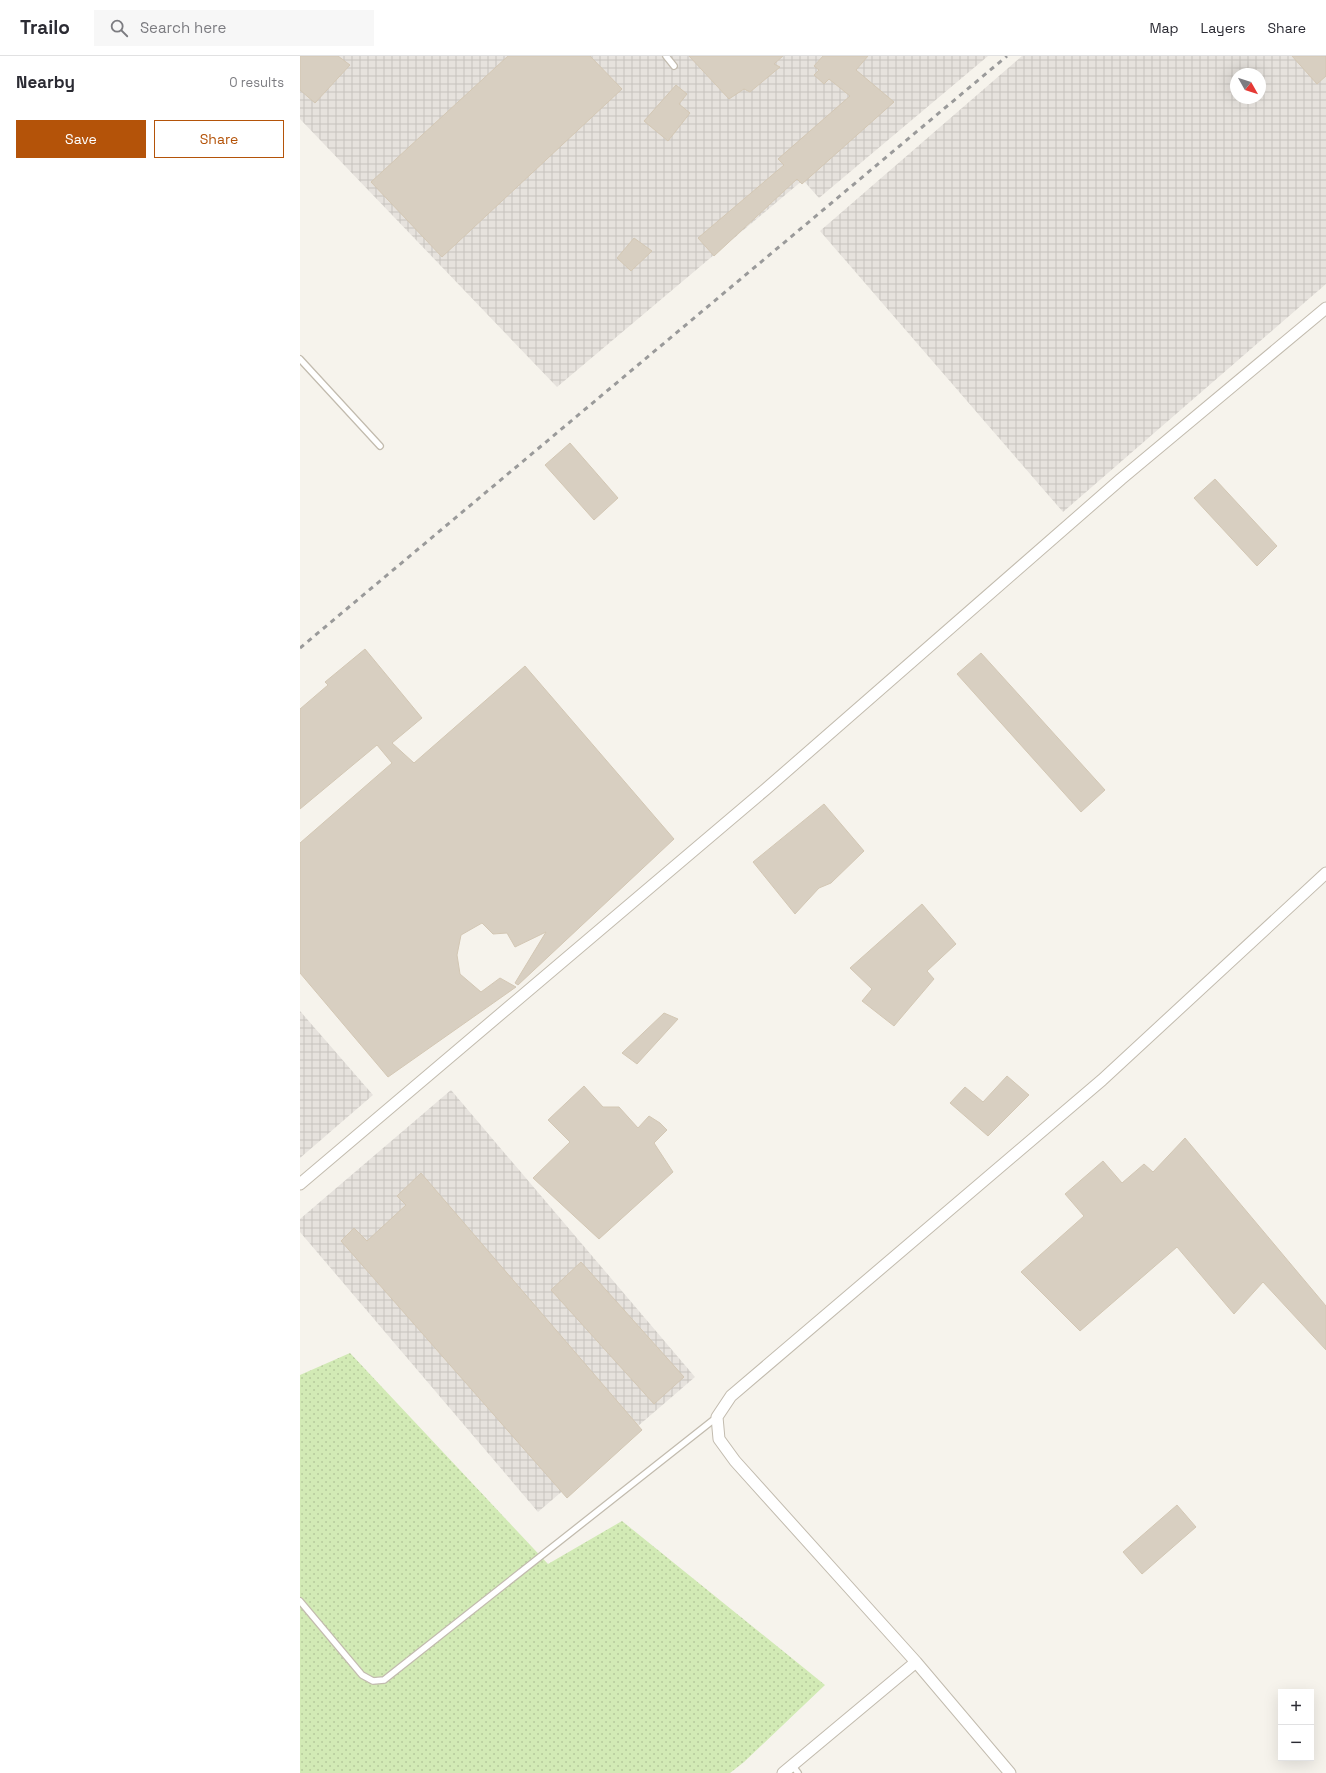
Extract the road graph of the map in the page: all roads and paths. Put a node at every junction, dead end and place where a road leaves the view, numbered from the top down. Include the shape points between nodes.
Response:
1 (666, 56) edge
2 (674, 66) dead end
3 (1326, 308) edge
4 (300, 359) edge
5 (380, 446) dead end
6 (1326, 873) edge
7 (300, 1184) edge
8 (717, 1417) junction
9 (300, 1602) edge
10 (916, 1662) junction
11 (795, 1769) edge
12 (783, 1773) edge
13 (1010, 1773) edge

1 - 2 lane
3 - 7 street via 1121,479 766,789
4 - 5 lane
6 - 8 street via 1102,1080 731,1396
8 - 9 lane via 384,1680 373,1681 362,1675
8 - 10 street via 719,1439 735,1461
10 - 11 street
10 - 13 street
11 - 12 street

